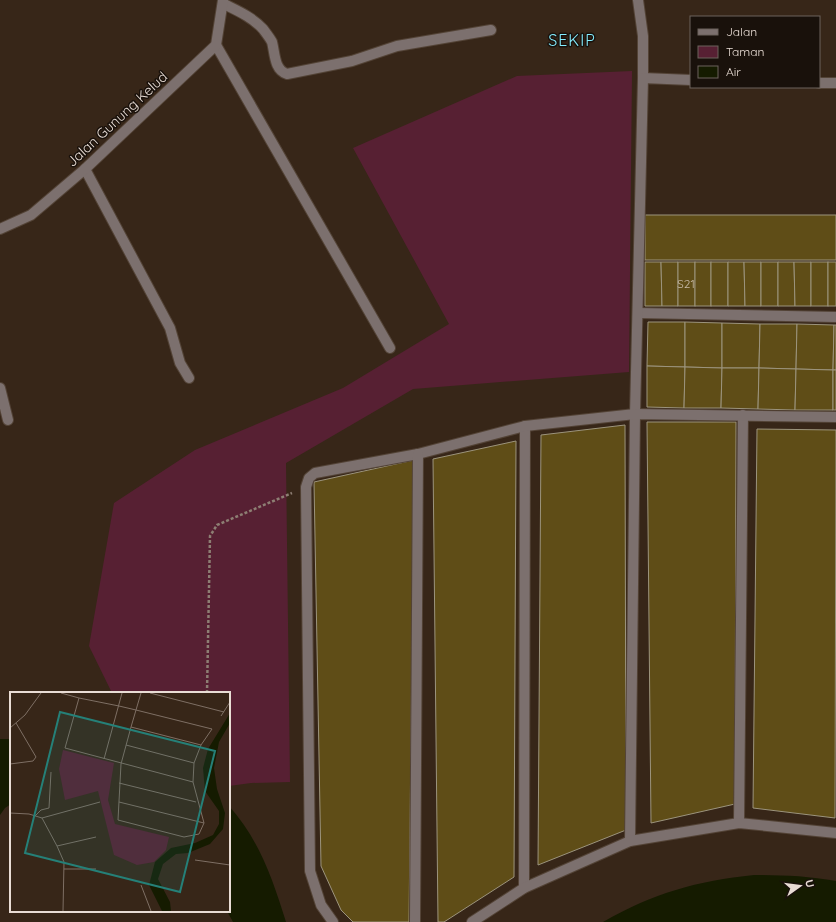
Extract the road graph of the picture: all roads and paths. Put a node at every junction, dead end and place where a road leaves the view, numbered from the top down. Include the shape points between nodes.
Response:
1 (638, 0) edge
2 (224, 2) edge
3 (491, 30) dead end
4 (216, 44) junction
5 (642, 78) junction
6 (690, 80) edge
7 (820, 83) edge
8 (836, 83) edge
9 (85, 169) junction
10 (0, 229) edge
11 (638, 313) junction
12 (836, 317) edge
13 (390, 348) dead end
14 (189, 378) dead end
15 (0, 388) edge
16 (635, 414) junction
17 (743, 415) junction
18 (836, 417) edge
19 (8, 420) dead end
20 (525, 426) junction
21 (418, 454) junction
22 (306, 487) junction
23 (208, 692) edge
24 (739, 823) junction
25 (836, 833) edge
26 (630, 841) junction
27 (524, 888) junction
28 (333, 922) edge
29 (415, 922) edge
30 (472, 922) edge

1 - 5 street via 643,36
2 - 3 street via 263,28 271,40 278,68 286,74 352,61 397,46
2 - 4 street
4 - 9 street, Jalan Gunung Kelud
4 - 13 street
5 - 6 street
5 - 11 street
7 - 8 street
9 - 10 street, Jalan Gunung Kelud via 31,215
9 - 14 street via 170,328 180,363
11 - 12 street
11 - 16 street
15 - 19 street
16 - 17 street
16 - 20 street
16 - 26 street
17 - 18 street
17 - 24 street
20 - 21 street
20 - 27 street
21 - 22 street via 315,473 309,478
21 - 29 street
22 - 23 path via 217,525 210,536
22 - 28 street via 310,872 321,905
24 - 25 street
24 - 26 street
26 - 27 street
27 - 30 street

